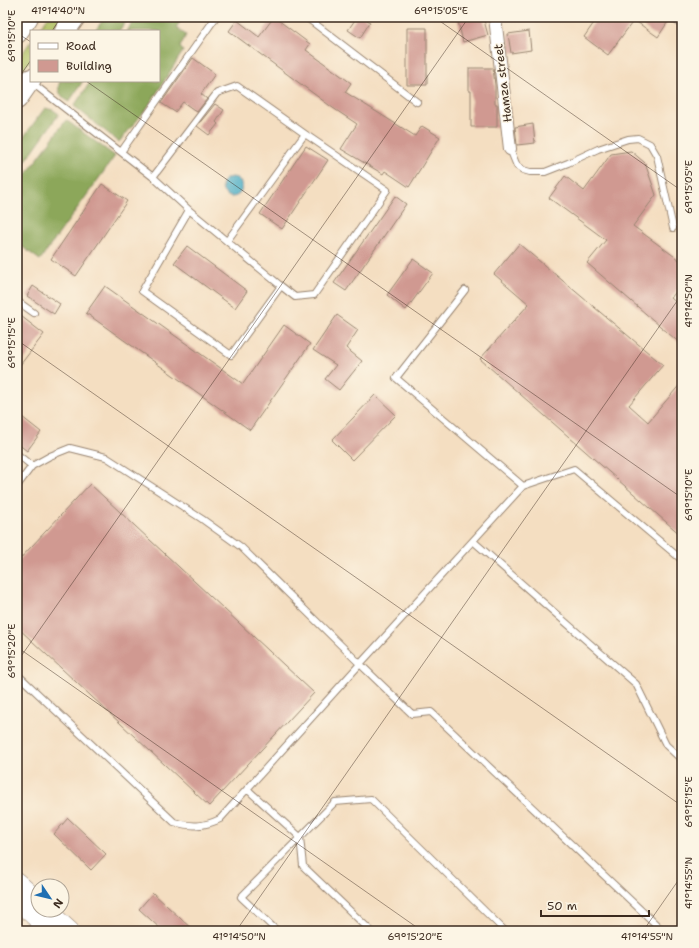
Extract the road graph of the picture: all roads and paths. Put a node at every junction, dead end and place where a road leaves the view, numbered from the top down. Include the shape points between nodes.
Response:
1 (28, 17) edge
2 (74, 17) edge
3 (216, 17) edge
4 (306, 17) edge
5 (495, 17) edge
6 (676, 17) edge
7 (682, 21) edge
8 (66, 30) edge
9 (17, 33) edge
10 (30, 80) edge
11 (33, 82) edge
12 (17, 99) edge
13 (417, 102) dead end
14 (306, 134) junction
15 (510, 150) joint
16 (121, 152) junction
17 (153, 177) junction
18 (189, 210) junction
19 (674, 228) dead end
20 (227, 241) junction
21 (281, 286) junction
22 (465, 290) dead end
23 (17, 301) edge
24 (34, 313) dead end
25 (17, 454) edge
26 (32, 466) junction
27 (17, 486) edge
28 (523, 486) junction
29 (473, 541) junction
30 (682, 560) edge
31 (360, 664) junction
32 (17, 674) edge
33 (682, 760) edge
34 (246, 789) junction
35 (300, 837) junction
36 (17, 881) edge
37 (30, 893) edge
38 (17, 901) edge
39 (57, 918) edge
40 (49, 931) edge
41 (71, 931) edge
42 (277, 931) edge
43 (371, 931) edge
44 (505, 931) edge
45 (663, 931) edge

1 - 9 highway
2 - 8 highway
3 - 16 lane
4 - 13 lane
5 - 15 street, Hamza street
6 - 7 street
10 - 12 highway
11 - 16 lane
14 - 17 lane via 237,86 216,93
14 - 20 lane
14 - 21 lane via 387,190 314,295 295,298
15 - 19 lane via 517,166 523,170 545,172 598,149 638,138 650,144 657,156
16 - 17 lane
17 - 18 lane
18 - 20 lane
18 - 21 lane via 142,291 231,355
20 - 21 lane
22 - 28 lane via 396,378
23 - 24 lane
25 - 26 lane
26 - 27 lane
26 - 31 lane via 70,448 106,457 241,547
28 - 29 lane
28 - 30 lane via 574,469
29 - 31 lane
29 - 33 lane via 636,684 666,745
31 - 34 lane
31 - 45 lane via 412,714 431,712
32 - 34 lane via 174,822 186,826 210,824 220,819
34 - 35 lane
35 - 42 lane via 241,897
35 - 43 lane via 302,866
35 - 44 lane via 335,802 371,799
36 - 37 main road
38 - 40 main road
39 - 41 main road

